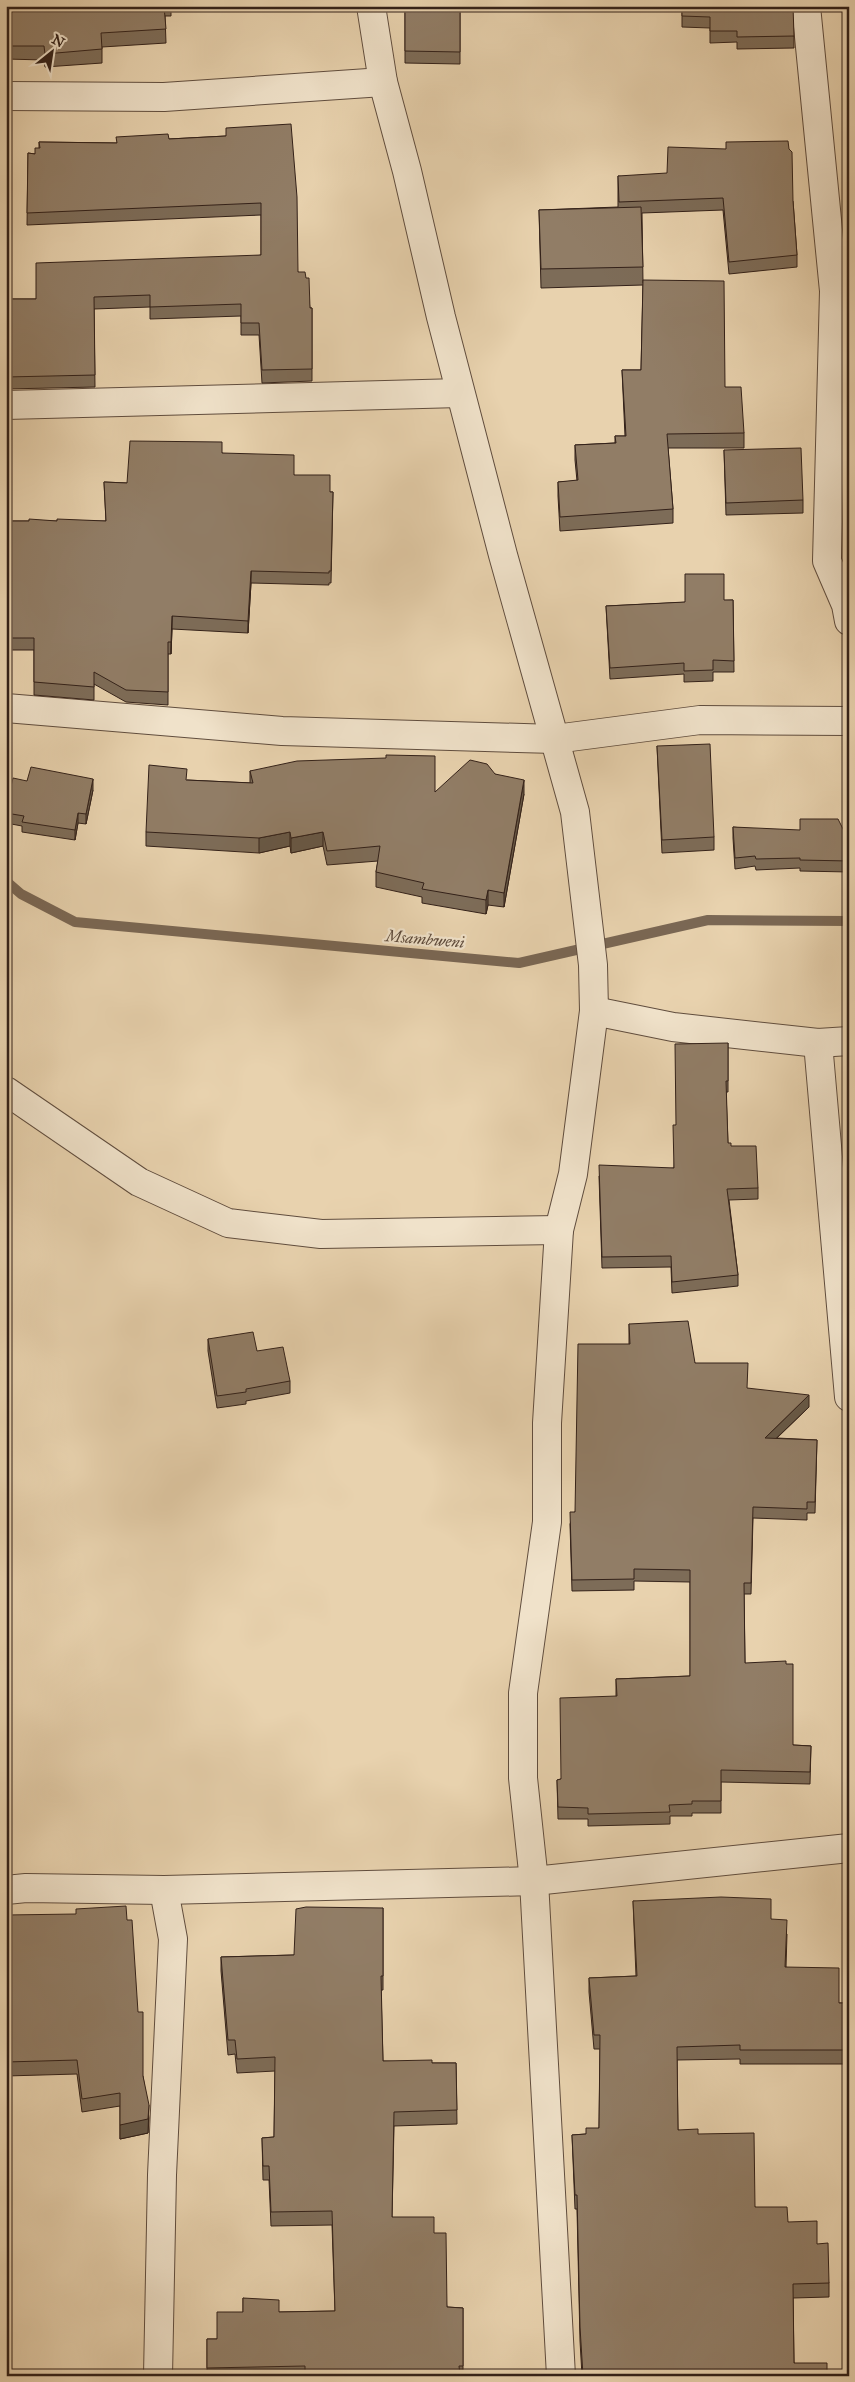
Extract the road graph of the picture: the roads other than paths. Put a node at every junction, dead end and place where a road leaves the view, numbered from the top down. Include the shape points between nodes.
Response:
1 (371, 6) edge
2 (806, 6) edge
3 (383, 82) junction
4 (6, 96) edge
5 (460, 393) junction
6 (6, 405) edge
7 (849, 621) edge
8 (6, 708) edge
9 (849, 721) edge
10 (555, 739) junction
11 (594, 1011) junction
12 (849, 1041) edge
13 (818, 1043) junction
14 (6, 1091) edge
15 (559, 1230) junction
16 (849, 1397) edge
17 (849, 1848) edge
18 (534, 1881) junction
19 (6, 1890) edge
20 (164, 1890) junction
21 (158, 2376) edge
22 (561, 2376) edge

1 - 3 street
2 - 7 street via 834,291 827,561 846,605
3 - 4 street via 164,97
3 - 5 street
5 - 6 street
5 - 10 street
8 - 10 street via 282,731
9 - 10 street via 700,720
10 - 11 street via 575,812 593,965
11 - 13 street via 673,1026
11 - 15 street via 573,1174
12 - 13 street
13 - 16 street
14 - 15 street via 139,1182 228,1223 321,1234
15 - 18 street via 547,1423 547,1522 523,1693 523,1778
17 - 18 street
18 - 20 street
18 - 22 street
19 - 20 street
20 - 21 street via 173,1939 162,2175

